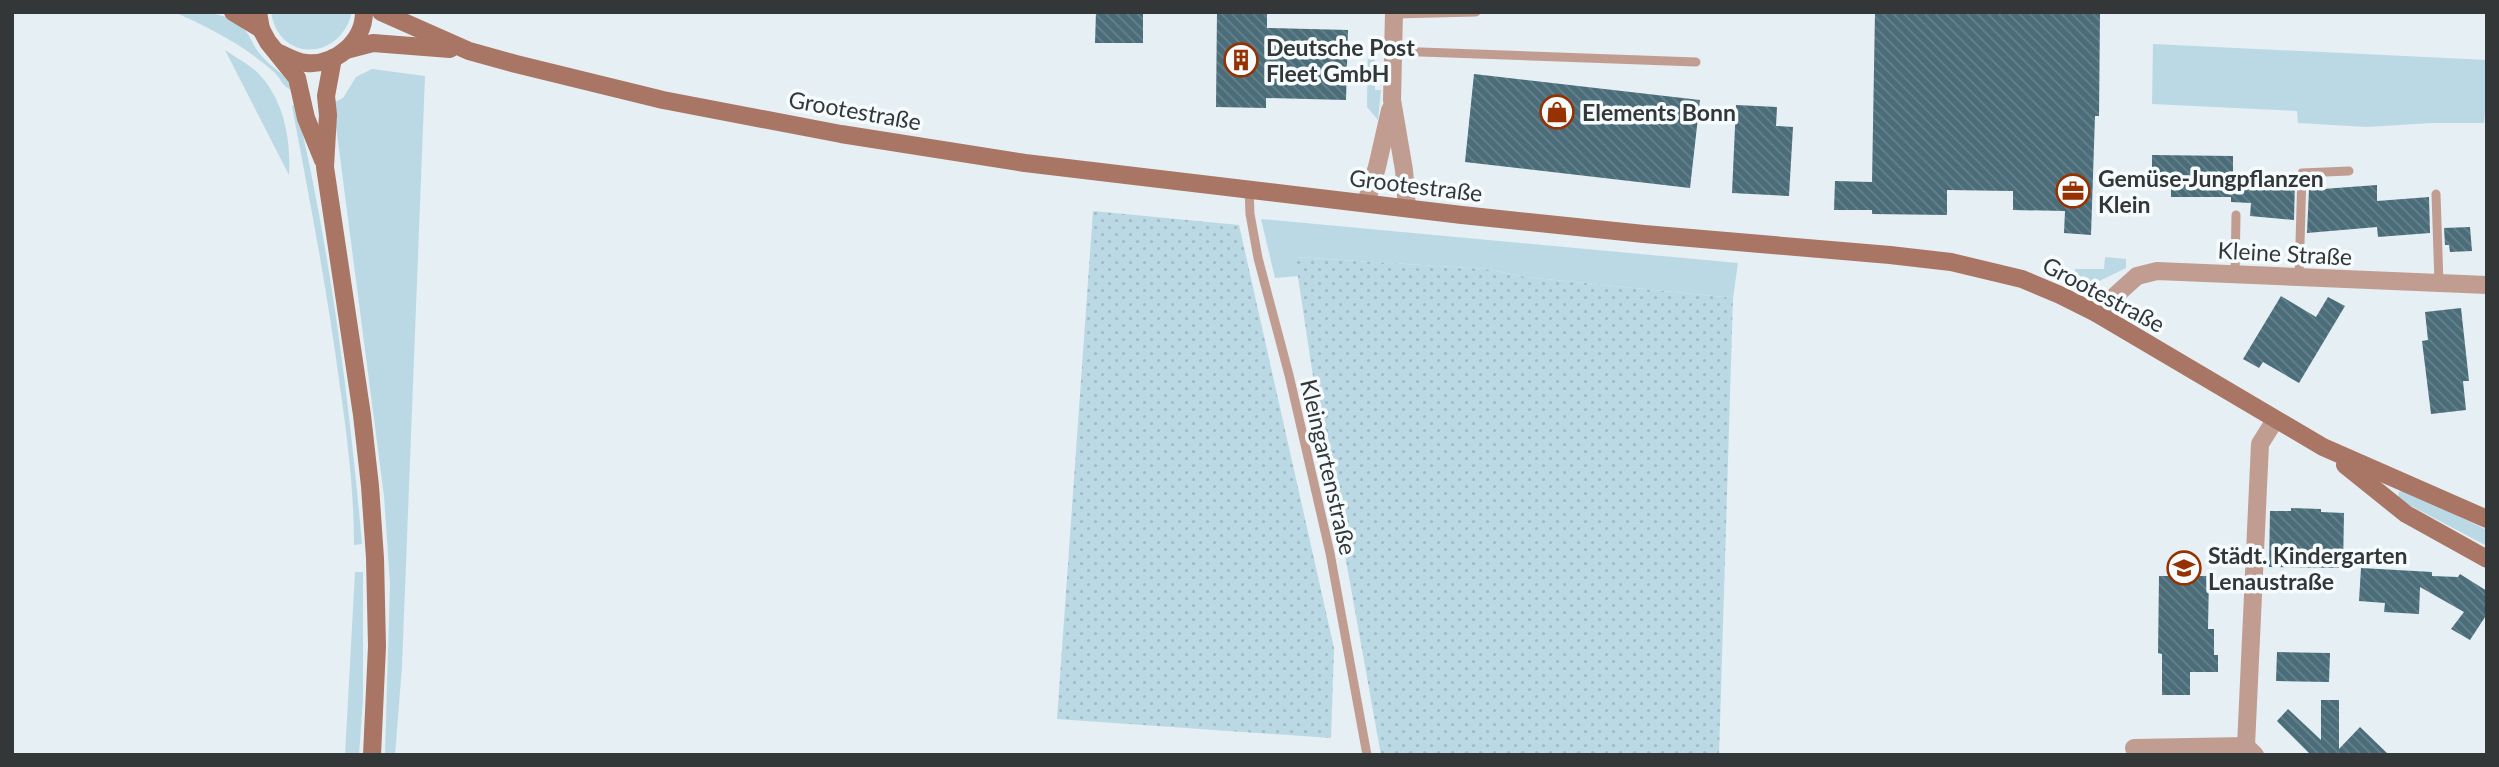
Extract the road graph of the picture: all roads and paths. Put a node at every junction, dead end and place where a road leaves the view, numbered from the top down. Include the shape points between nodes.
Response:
1 (233, 12) edge
2 (364, 12) edge
3 (380, 12) edge
4 (1461, 12) edge
5 (1476, 12) edge
6 (1394, 13) edge
7 (260, 21) edge
8 (469, 51) junction
9 (1393, 51) junction
10 (278, 52) junction
11 (340, 54) junction
12 (1696, 62) dead end
13 (1392, 100) junction
14 (325, 167) junction
15 (2349, 171) dead end
16 (1249, 189) junction
17 (2437, 194) dead end
18 (1366, 204) junction
19 (1407, 208) junction
20 (2236, 215) dead end
21 (2235, 275) junction
22 (2299, 278) junction
23 (2439, 283) junction
24 (2487, 285) edge
25 (2096, 313) junction
26 (2275, 420) junction
27 (2323, 447) junction
28 (2487, 519) edge
29 (2487, 559) edge
30 (2134, 748) dead end
31 (2251, 750) edge
32 (372, 755) edge
33 (1367, 755) edge

1 - 7 main road
2 - 11 main road via 358,36
3 - 8 main road, Grootestraße
4 - 5 lane
4 - 6 lane
6 - 9 street
7 - 10 main road via 268,42
8 - 11 main road, Grootestraße via 373,43
8 - 16 main road, Grootestraße via 663,100 841,134 1025,163
9 - 12 lane
9 - 13 street
10 - 11 main road, Grootestraße via 305,63 320,63
10 - 14 main road via 298,78 306,118
11 - 14 main road via 326,96
13 - 18 street
13 - 19 street
14 - 32 main road via 370,486 377,646
15 - 22 lane via 2302,173
16 - 18 main road, Grootestraße
16 - 33 lane, Kleingartenstraße via 1258,258 1330,552
17 - 23 lane
18 - 19 main road, Grootestraße
19 - 25 main road, Grootestraße via 1951,262 2022,279
20 - 21 lane
21 - 22 street, Kleine Straße
21 - 25 street, Kleine Straße via 2157,271 2137,276
22 - 23 street, Kleine Straße
23 - 24 street, Kleine Straße
25 - 26 main road, Grootestraße
26 - 27 main road, Grootestraße
26 - 31 street via 2260,444
27 - 28 main road, Grootestraße
27 - 29 main road, Grootestraße via 2406,514
30 - 31 street

